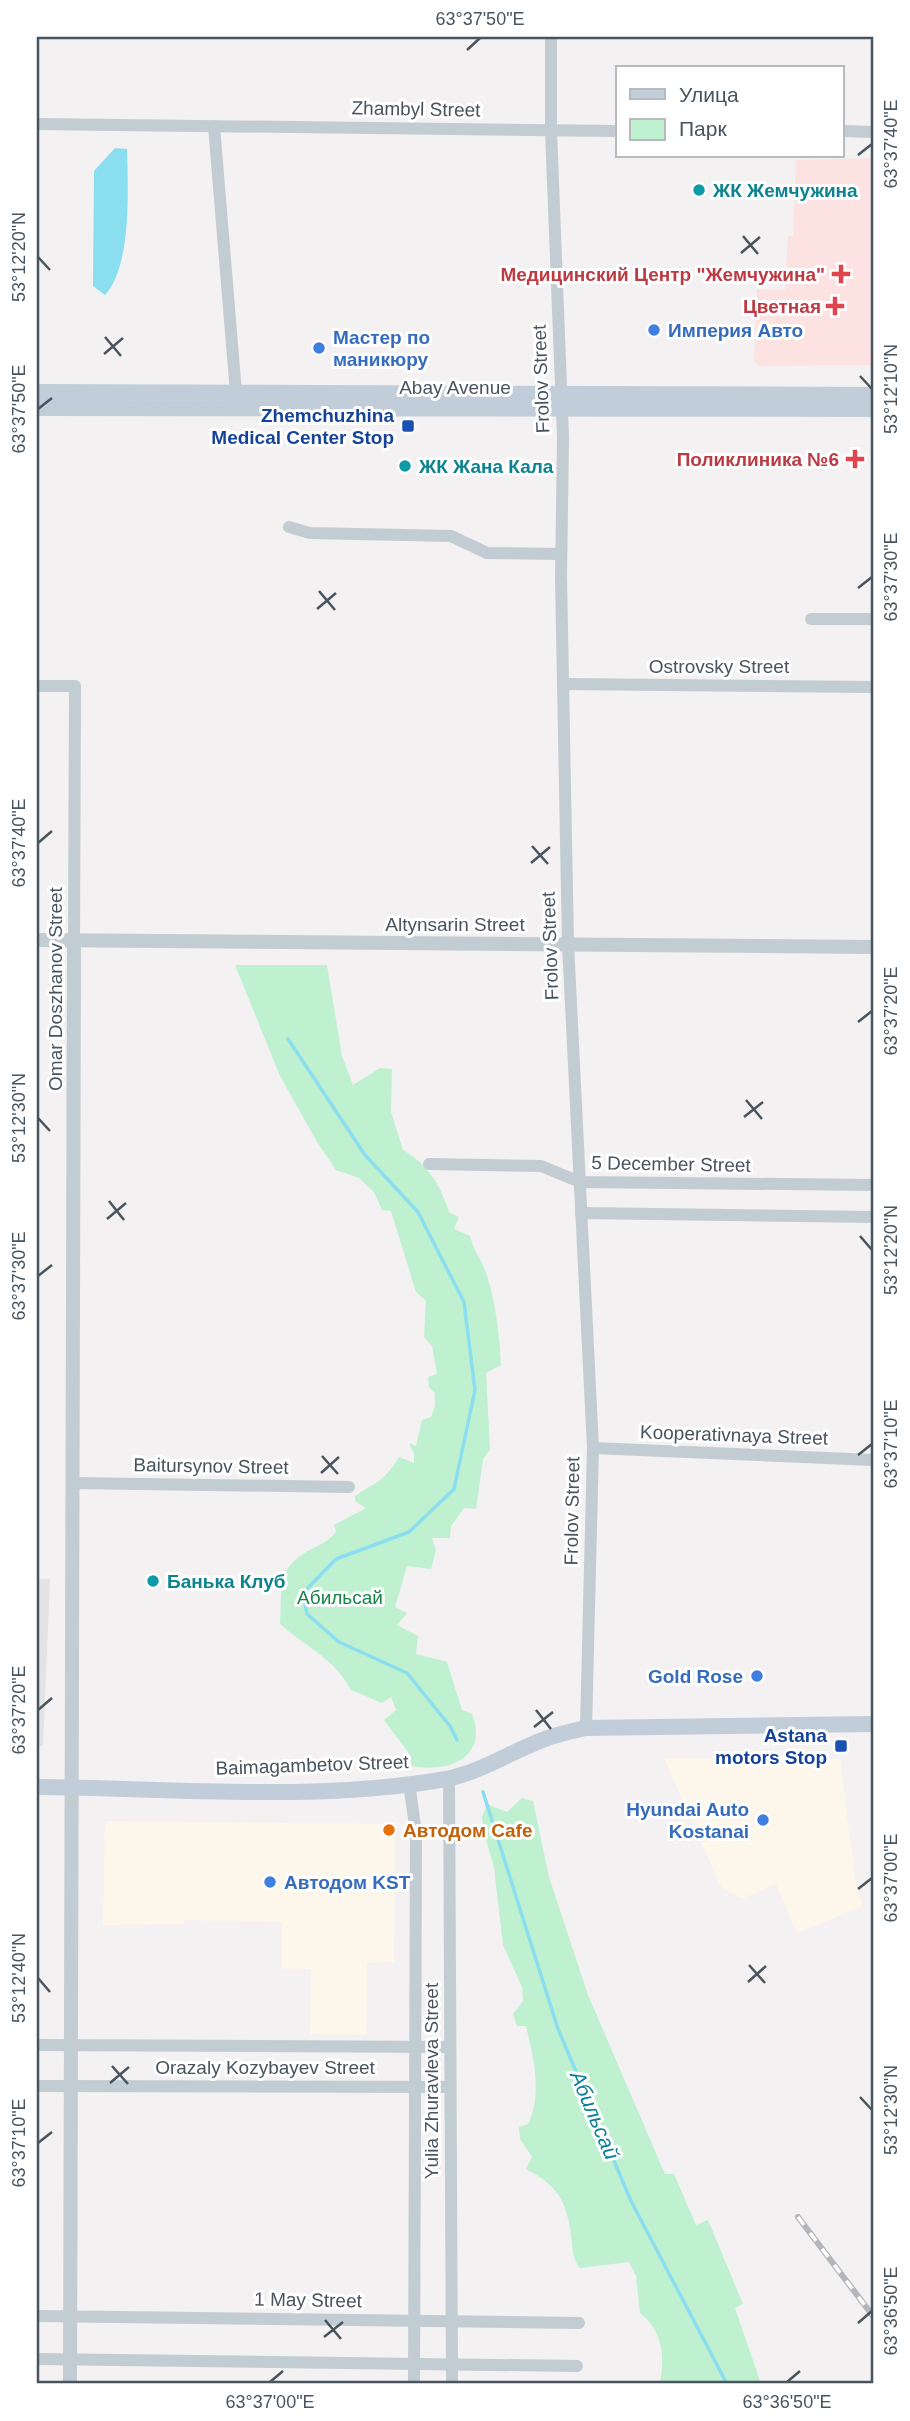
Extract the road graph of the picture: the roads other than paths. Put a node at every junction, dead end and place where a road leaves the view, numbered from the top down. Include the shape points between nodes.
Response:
1 (551, 37) edge
2 (37, 124) edge
3 (214, 125) junction
4 (551, 131) junction
5 (616, 131) edge
6 (844, 131) edge
7 (873, 132) edge
8 (37, 392) edge
9 (236, 393) junction
10 (873, 395) edge
11 (561, 401) junction
12 (37, 408) edge
13 (873, 409) edge
14 (289, 527) dead end
15 (561, 554) junction
16 (811, 619) dead end
17 (873, 619) edge
18 (565, 684) junction
19 (37, 686) edge
20 (873, 687) edge
21 (37, 940) edge
22 (74, 940) junction
23 (568, 944) junction
24 (873, 947) edge
25 (429, 1164) dead end
26 (580, 1182) junction
27 (873, 1185) edge
28 (582, 1213) junction
29 (873, 1217) edge
30 (593, 1448) junction
31 (873, 1460) edge
32 (73, 1483) junction
33 (349, 1487) dead end
34 (873, 1724) edge
35 (586, 1728) junction
36 (449, 1778) junction
37 (409, 1783) junction
38 (37, 1787) edge
39 (73, 1787) junction
40 (37, 2045) edge
41 (71, 2045) junction
42 (415, 2047) junction
43 (450, 2047) junction
44 (37, 2086) edge
45 (71, 2086) junction
46 (415, 2087) junction
47 (450, 2087) junction
48 (37, 2316) edge
49 (70, 2316) junction
50 (414, 2320) junction
51 (452, 2321) junction
52 (579, 2323) dead end
53 (37, 2359) edge
54 (70, 2359) junction
55 (414, 2364) junction
56 (452, 2364) junction
57 (577, 2366) dead end
58 (70, 2384) edge
59 (414, 2384) edge
60 (452, 2384) edge

1 - 4 street, Frolov Street
2 - 3 street, Zhambyl Street
3 - 4 street, Zhambyl Street
3 - 9 street
4 - 5 street, Zhambyl Street
4 - 11 street, Frolov Street
6 - 7 street
8 - 9 main road, Abay Avenue
9 - 11 main road, Abay Avenue
10 - 11 main road, Abay Avenue
11 - 12 main road, Abay Avenue
11 - 13 main road, Abay Avenue
11 - 15 street, Frolov Street
14 - 15 street via 310,533 451,536 487,553
15 - 18 street, Frolov Street
16 - 17 street
18 - 20 street, Ostrovsky Street
18 - 23 street, Frolov Street
19 - 22 street, Omar Doszhanov Street via 75,687
21 - 22 street, Altynsarin Street
22 - 23 street, Altynsarin Street
22 - 32 street, Omar Doszhanov Street
23 - 24 street, Altynsarin Street
23 - 26 street, Frolov Street
25 - 26 street, 5 December Street via 541,1166
26 - 27 street, 5 December Street
26 - 28 street, Frolov Street
28 - 29 street
28 - 30 street, Frolov Street
30 - 31 street, Kooperativnaya Street
30 - 35 street, Frolov Street
32 - 33 street, Baitursynov Street
32 - 39 street, Omar Doszhanov Street
34 - 35 main road, Baimagambetov Street
35 - 36 main road, Baimagambetov Street via 545,1739
36 - 37 main road, Baimagambetov Street
36 - 43 street, Yulia Zhuravleva Street
37 - 39 main road, Baimagambetov Street via 233,1791
37 - 42 street, Yulia Zhuravleva Street via 416,1833
38 - 39 main road, Baimagambetov Street
39 - 41 street, Omar Doszhanov Street
40 - 41 street, Orazaly Kozybayev Street
41 - 42 street, Orazaly Kozybayev Street
41 - 45 street, Omar Doszhanov Street
42 - 43 street, Orazaly Kozybayev Street
42 - 46 street, Yulia Zhuravleva Street
43 - 47 street, Yulia Zhuravleva Street
44 - 45 street, Orazaly Kozybayev Street
45 - 46 street, Orazaly Kozybayev Street
45 - 49 street, Omar Doszhanov Street
46 - 47 street, Orazaly Kozybayev Street
46 - 50 street, Yulia Zhuravleva Street
47 - 51 street, Yulia Zhuravleva Street
48 - 49 street, 1 May Street
49 - 50 street, 1 May Street
49 - 54 street, Omar Doszhanov Street
50 - 51 street, 1 May Street
50 - 55 street, Yulia Zhuravleva Street
51 - 52 street, 1 May Street
51 - 56 street, Yulia Zhuravleva Street
53 - 54 street
54 - 55 street
54 - 58 street, Omar Doszhanov Street
55 - 56 street
55 - 59 street, Yulia Zhuravleva Street
56 - 57 street
56 - 60 street, Yulia Zhuravleva Street

